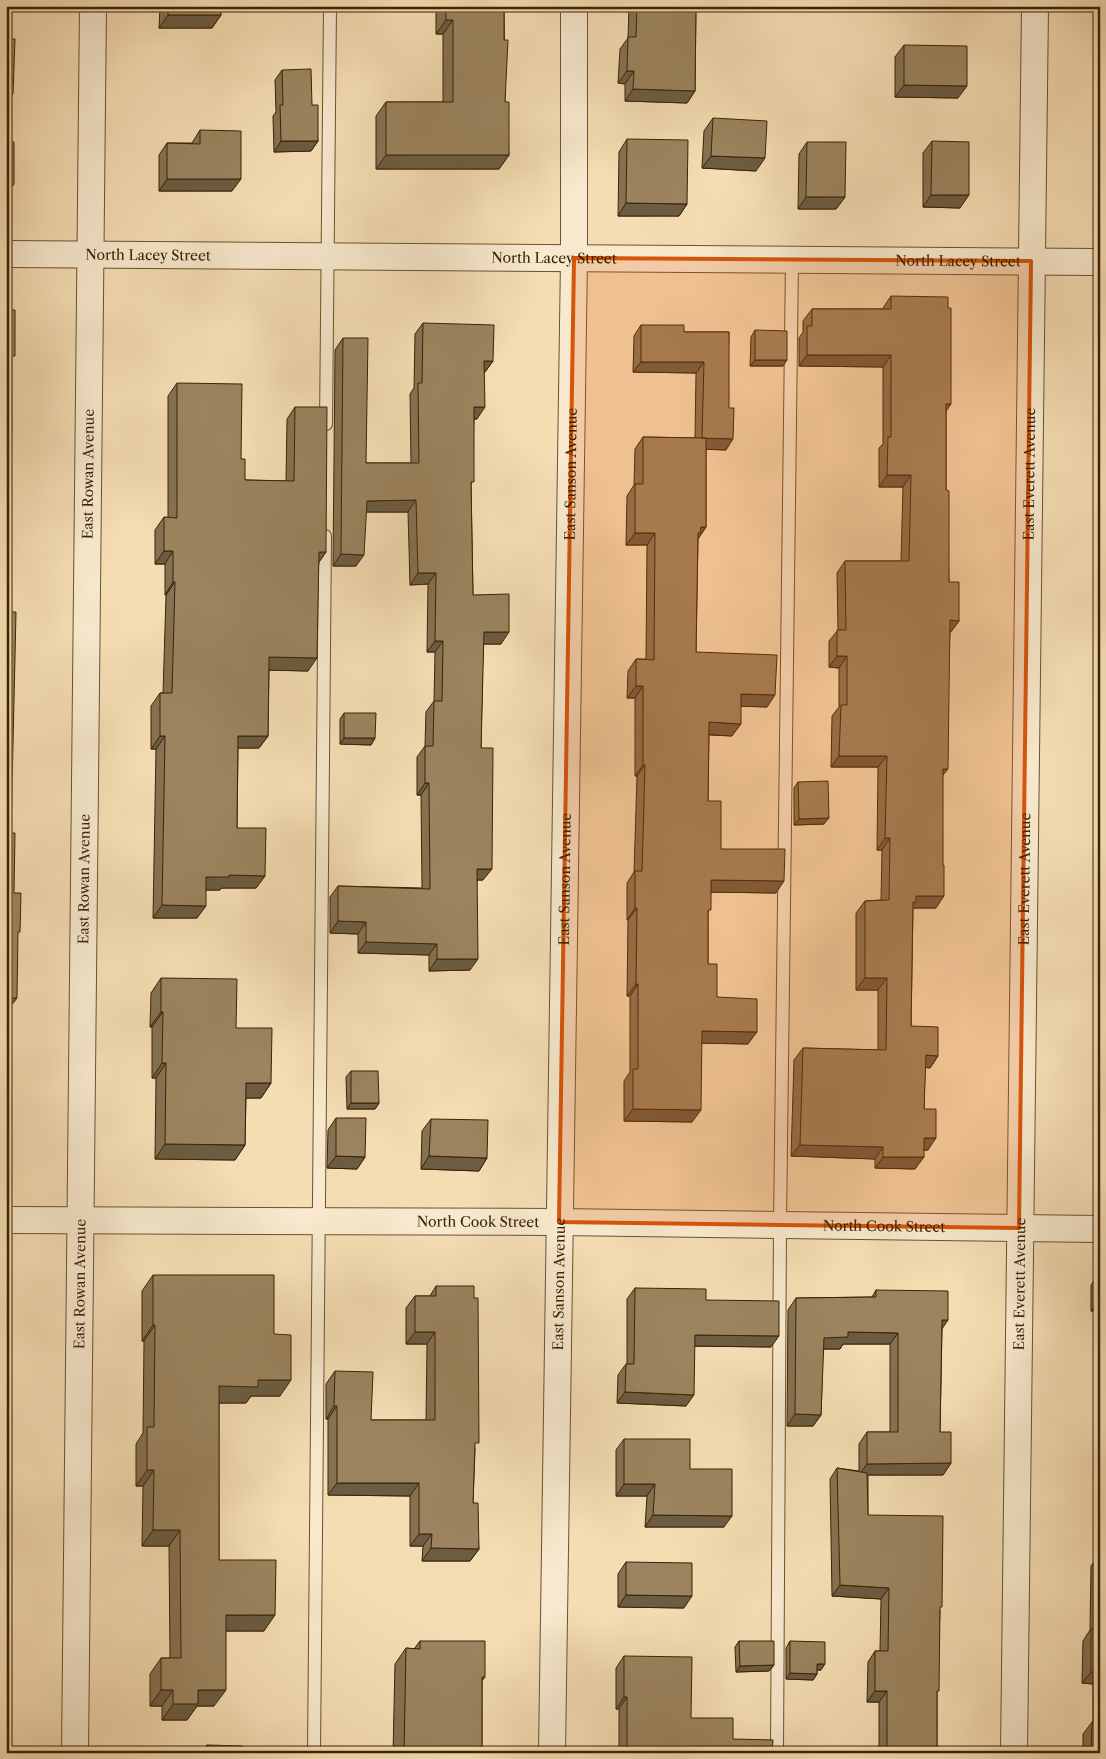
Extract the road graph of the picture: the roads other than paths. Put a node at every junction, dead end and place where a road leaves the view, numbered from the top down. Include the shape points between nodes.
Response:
1 (93, 6) edge
2 (330, 6) edge
3 (574, 6) edge
4 (1034, 6) edge
5 (6, 254) edge
6 (92, 255) junction
7 (327, 257) junction
8 (574, 258) junction
9 (792, 260) junction
10 (1031, 261) junction
11 (1100, 262) edge
12 (326, 436) edge
13 (325, 525) edge
14 (6, 1220) edge
15 (80, 1221) junction
16 (319, 1222) junction
17 (559, 1222) junction
18 (780, 1225) junction
19 (1019, 1228) junction
20 (1100, 1229) edge
21 (75, 1753) edge
22 (314, 1753) edge
23 (552, 1753) edge
24 (777, 1753) edge
25 (1014, 1753) edge

1 - 6 street, East Rowan Avenue
2 - 7 lane
3 - 8 street, East Sanson Avenue
4 - 10 street, East Everett Avenue
5 - 6 street, North Lacey Street
6 - 7 street, North Lacey Street
6 - 15 street, East Rowan Avenue
7 - 8 street, North Lacey Street
7 - 12 lane
8 - 9 street, North Lacey Street
8 - 17 street, East Sanson Avenue
9 - 10 street, North Lacey Street
9 - 18 lane
10 - 11 street, North Lacey Street
10 - 19 street, East Everett Avenue
13 - 16 lane
14 - 15 street, North Cook Street
15 - 16 street, North Cook Street
15 - 21 street, East Rowan Avenue
16 - 17 street, North Cook Street
16 - 22 lane
17 - 18 street, North Cook Street
17 - 23 street, East Sanson Avenue
18 - 19 street, North Cook Street
18 - 24 lane
19 - 20 street, North Cook Street
19 - 25 street, East Everett Avenue

